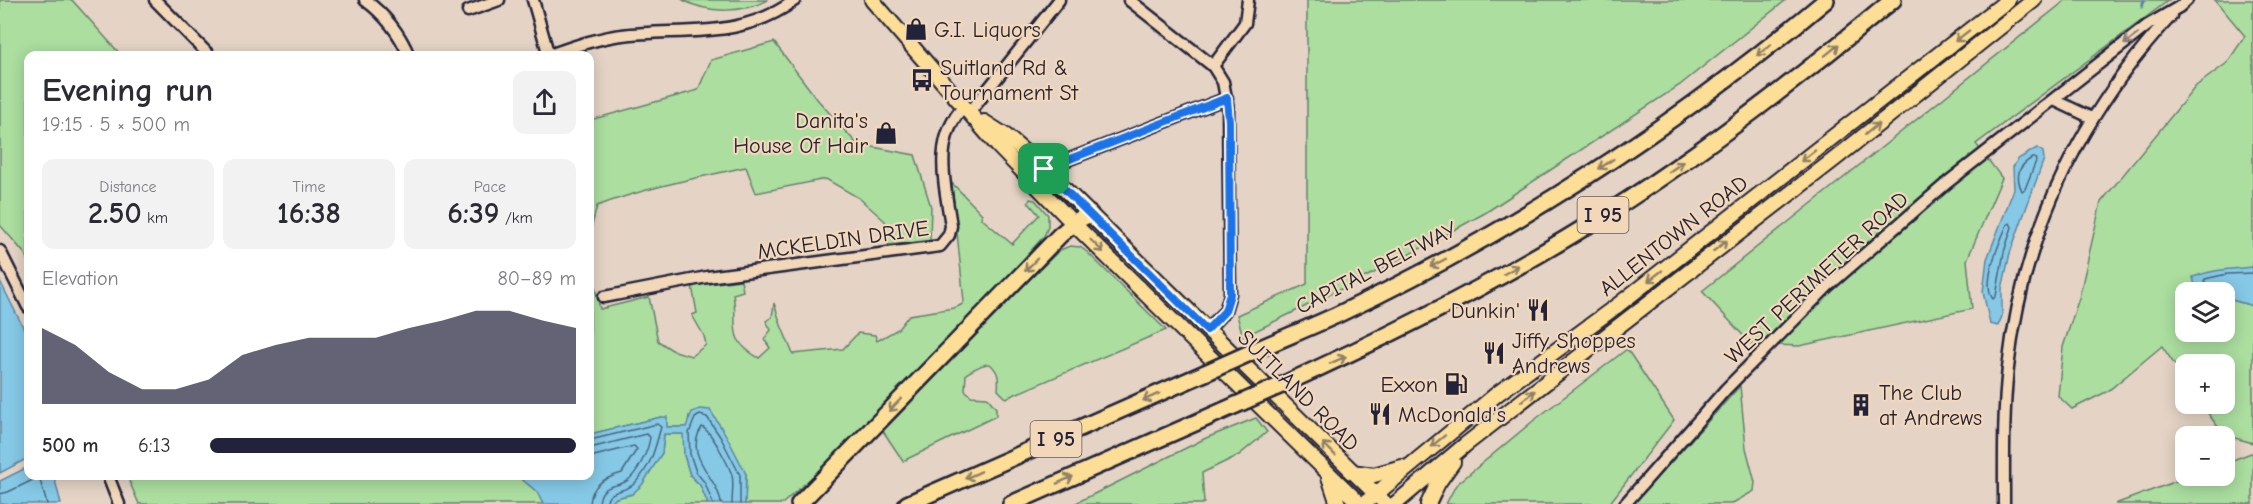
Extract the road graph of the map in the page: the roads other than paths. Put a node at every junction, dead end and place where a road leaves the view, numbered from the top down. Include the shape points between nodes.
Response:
1 (155, 0) edge
2 (365, 0) edge
3 (499, 0) edge
4 (533, 0) edge
5 (795, 0) edge
6 (872, 0) edge
7 (1059, 0) edge
8 (1129, 0) edge
9 (1248, 0) edge
10 (1826, 0) edge
11 (1893, 0) edge
12 (2008, 0) edge
13 (2034, 0) edge
14 (2183, 3) edge
15 (468, 11) dead end
16 (1988, 16) junction
17 (1997, 28) junction
18 (205, 51) edge
19 (406, 51) edge
20 (547, 51) edge
21 (563, 51) edge
22 (1213, 66) junction
23 (1227, 98) junction
24 (2054, 100) junction
25 (967, 109) junction
26 (2092, 118) junction
27 (1044, 169) junction
28 (1090, 214) junction
29 (1073, 223) junction
30 (0, 251) edge
31 (604, 297) dead end
32 (24, 299) edge
33 (1618, 305) junction
34 (1628, 318) junction
35 (1207, 330) junction
36 (1465, 446) junction
37 (1412, 463) junction
38 (1326, 470) junction
39 (1351, 471) junction
40 (110, 480) edge
41 (1381, 499) edge
42 (119, 504) edge
43 (799, 504) edge
44 (907, 504) edge
45 (1011, 504) edge
46 (1338, 504) edge
47 (1362, 504) edge
48 (1395, 504) edge
49 (1428, 504) edge
50 (1625, 504) edge
51 (2004, 504) edge

1 - 18 street
2 - 19 street via 399,36
3 - 15 street
4 - 20 street
5 - 21 street via 764,19 730,28 620,36
6 - 25 main road, SUITLAND ROAD
7 - 25 street
8 - 22 street
9 - 22 street via 1245,22
10 -> 44 highway, CAPITAL BELTWAY / I 95, bridge via 1707,94 1582,180 1463,250 1339,314
45 -> 11 highway, I 95, bridge via 1284,384 1491,282 1685,161 1793,82
12 - 16 main road, ALLENTOWN ROAD
13 - 17 main road, ALLENTOWN ROAD
14 -> 24 street, WEST PERIMETER ROAD via 2148,25
14 - 26 street via 2139,51
16 - 17 main road
16 -> 33 main road, ALLENTOWN ROAD
34 -> 17 main road, ALLENTOWN ROAD
22 - 23 street
23 - 27 street
23 - 35 street via 1230,294 1225,311
24 - 26 street
24 - 50 street, WEST PERIMETER ROAD via 1948,182 1828,286 1726,389
25 - 27 main road, SUITLAND ROAD
25 - 29 main road, SUITLAND ROAD
25 - 31 street, MCKELDIN DRIVE via 952,122 945,140 942,167 951,226 940,246 707,277
26 - 51 street via 2047,208 2021,289 2006,395
27 - 28 main road, SUITLAND ROAD
28 - 29 highway
28 - 35 main road, SUITLAND ROAD
29 -> 38 main road, SUITLAND ROAD
29 -> 43 highway
30 - 32 street
33 - 34 main road
33 -> 37 main road, ALLENTOWN ROAD via 1497,394
36 -> 34 main road, ALLENTOWN ROAD
39 -> 35 main road, SUITLAND ROAD
36 - 48 main road, ALLENTOWN ROAD
36 - 49 main road
37 - 39 main road via 1379,475
37 - 41 main road, ALLENTOWN ROAD
38 - 46 main road
38 - 47 main road, SUITLAND ROAD
39 - 41 main road, SUITLAND ROAD
40 - 42 street
41 - 47 main road, ALLENTOWN ROAD

